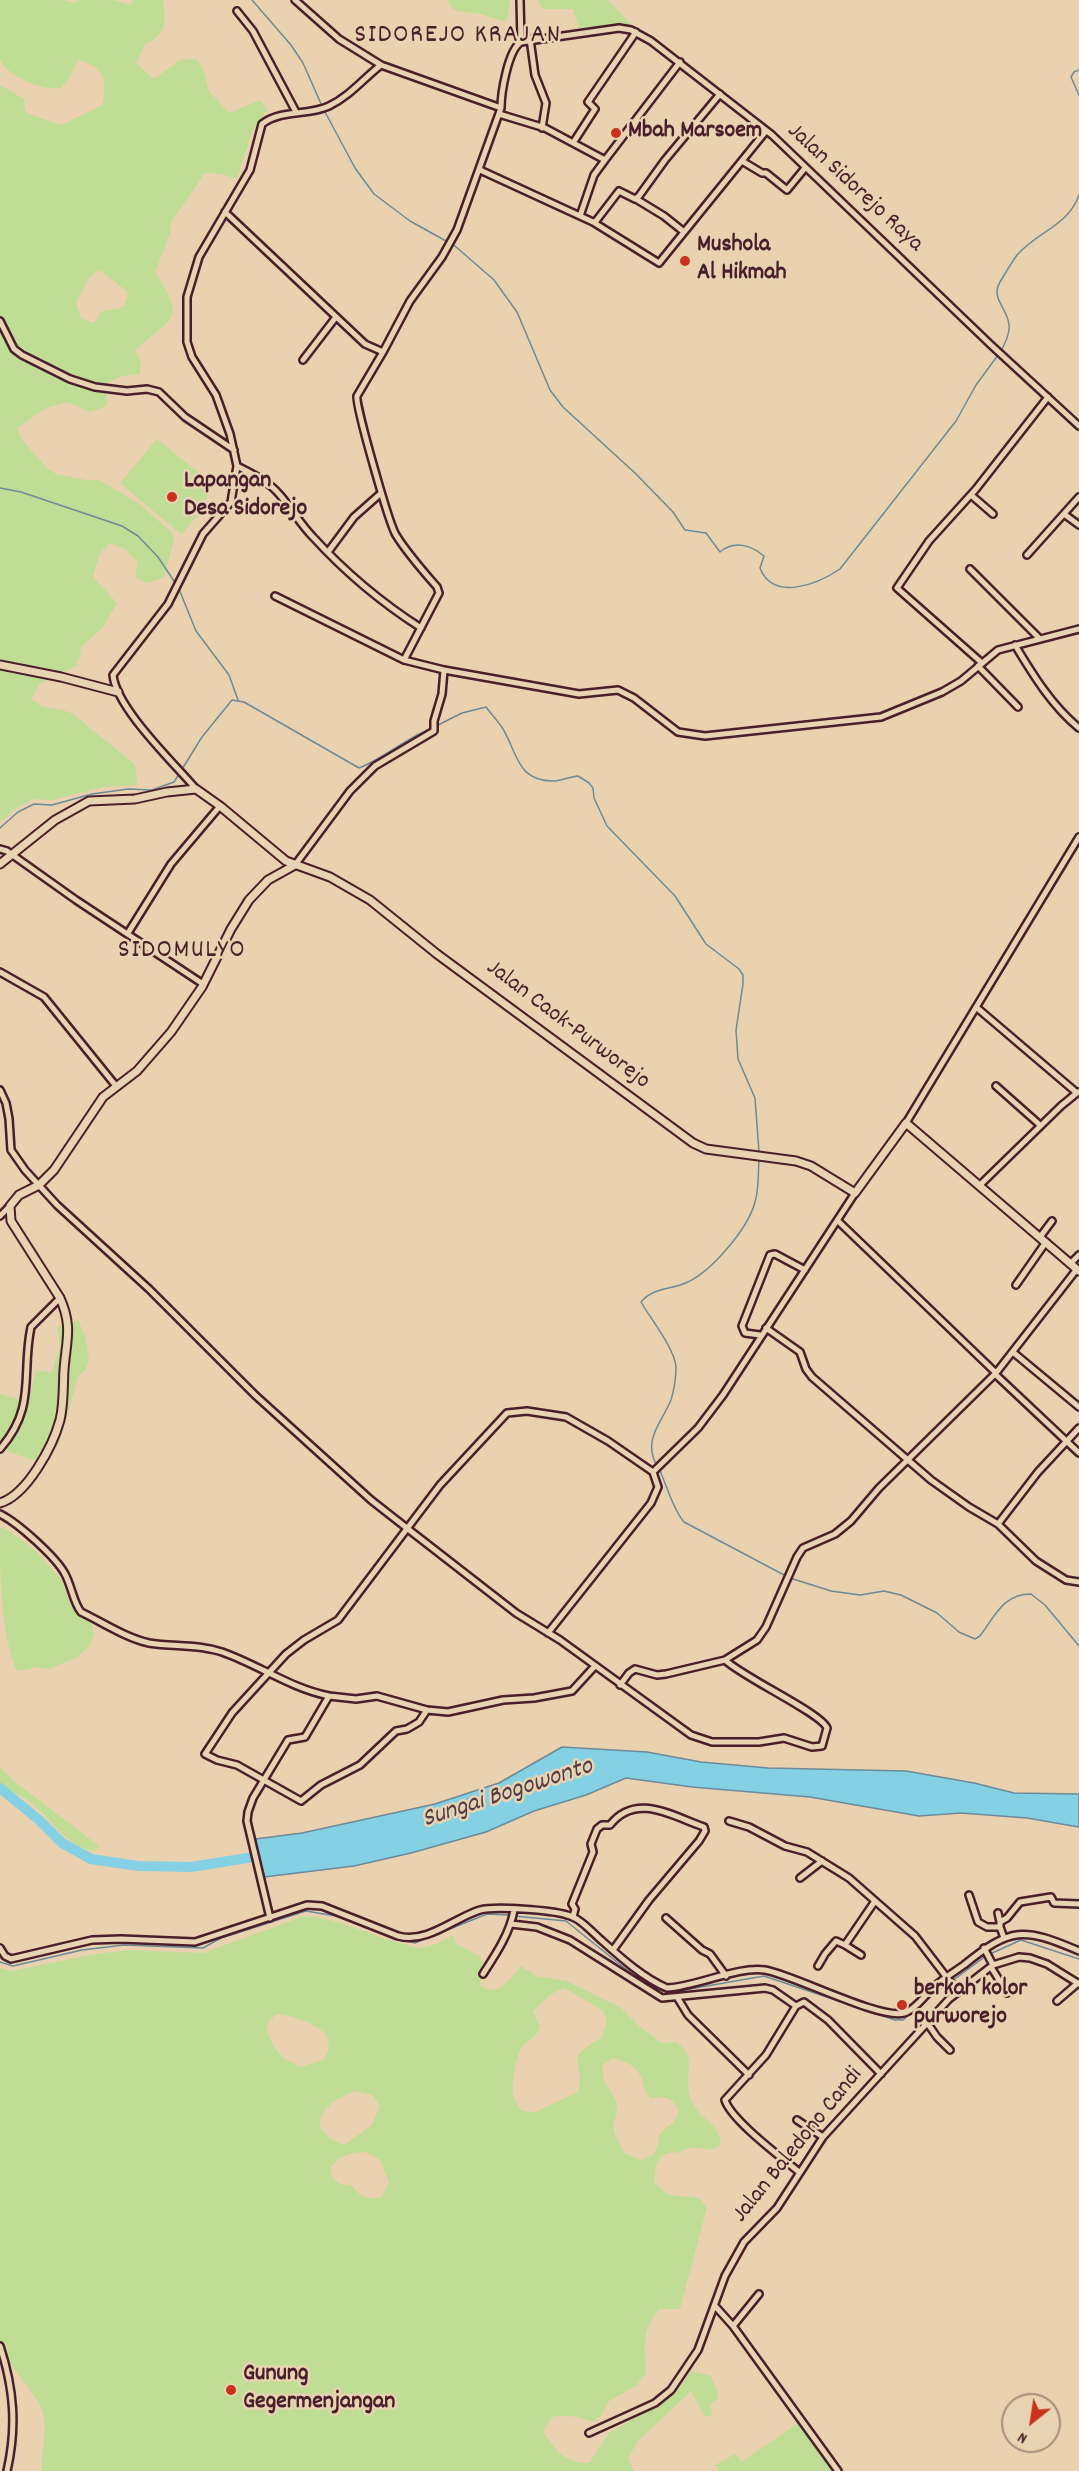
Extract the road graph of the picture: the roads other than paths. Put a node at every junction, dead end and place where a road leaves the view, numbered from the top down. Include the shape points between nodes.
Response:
1 (295, 0) edge
2 (520, 0) edge
3 (237, 11) dead end
4 (636, 32) junction
5 (530, 39) junction
6 (520, 42) junction
7 (680, 62) junction
8 (381, 65) junction
9 (720, 94) junction
10 (497, 109) junction
11 (296, 112) junction
12 (542, 128) junction
13 (766, 131) junction
14 (573, 143) junction
15 (605, 160) junction
16 (742, 161) junction
17 (805, 168) junction
18 (480, 170) junction
19 (636, 199) junction
20 (225, 212) junction
21 (580, 216) junction
22 (593, 222) junction
23 (684, 232) junction
24 (336, 317) junction
25 (0, 321) edge
26 (383, 352) junction
27 (303, 360) dead end
28 (1048, 397) junction
29 (1079, 426) edge
30 (234, 450) junction
31 (237, 466) junction
32 (380, 494) junction
33 (971, 495) junction
34 (1079, 497) edge
35 (993, 514) dead end
36 (1064, 514) junction
37 (1079, 525) edge
38 (328, 552) junction
39 (1027, 555) dead end
40 (970, 569) dead end
41 (275, 597) dead end
42 (421, 628) junction
43 (1079, 629) edge
44 (1040, 639) junction
45 (1015, 645) junction
46 (404, 660) junction
47 (0, 665) edge
48 (980, 665) junction
49 (444, 670) junction
50 (118, 692) junction
51 (1018, 707) dead end
52 (1079, 728) edge
53 (196, 789) junction
54 (220, 806) junction
55 (1079, 837) edge
56 (0, 849) edge
57 (12, 855) junction
58 (0, 864) edge
59 (295, 865) junction
60 (128, 933) junction
61 (0, 972) edge
62 (203, 984) junction
63 (976, 1007) junction
64 (116, 1086) junction
65 (996, 1086) dead end
66 (0, 1090) edge
67 (1078, 1092) edge
68 (2, 1098) edge
69 (906, 1123) junction
70 (1040, 1125) junction
71 (39, 1185) junction
72 (980, 1185) junction
73 (855, 1193) junction
74 (8, 1208) junction
75 (0, 1216) edge
76 (838, 1221) junction
77 (1052, 1221) dead end
78 (1043, 1239) junction
79 (1079, 1255) edge
80 (1070, 1263) junction
81 (805, 1270) junction
82 (1078, 1270) edge
83 (1016, 1285) dead end
84 (60, 1298) junction
85 (765, 1328) junction
86 (760, 1335) junction
87 (1014, 1353) junction
88 (996, 1374) junction
89 (1079, 1407) edge
90 (1079, 1428) edge
91 (1068, 1441) junction
92 (0, 1449) edge
93 (1079, 1453) edge
94 (909, 1459) junction
95 (655, 1471) junction
96 (0, 1503) edge
97 (0, 1514) edge
98 (998, 1524) junction
99 (408, 1529) junction
100 (1079, 1582) edge
101 (548, 1633) junction
102 (725, 1660) junction
103 (594, 1667) junction
104 (268, 1674) junction
105 (620, 1685) junction
106 (329, 1696) junction
107 (427, 1710) junction
108 (264, 1779) junction
109 (729, 1821) dead end
110 (822, 1861) junction
111 (800, 1878) dead end
112 (969, 1894) dead end
113 (875, 1901) junction
114 (1079, 1904) edge
115 (514, 1911) junction
116 (998, 1913) dead end
117 (270, 1917) junction
118 (573, 1917) junction
119 (666, 1918) dead end
120 (512, 1922) junction
121 (1000, 1925) junction
122 (1004, 1938) junction
123 (845, 1945) junction
124 (0, 1948) edge
125 (984, 1949) junction
126 (613, 1950) junction
127 (1079, 1951) edge
128 (861, 1955) dead end
129 (992, 1964) junction
130 (819, 1966) dead end
131 (483, 1974) dead end
132 (726, 1976) junction
133 (947, 1976) junction
134 (1078, 1981) edge
135 (958, 1992) junction
136 (1007, 1993) dead end
137 (677, 1997) junction
138 (1057, 2001) dead end
139 (796, 2006) junction
140 (925, 2024) junction
141 (950, 2050) dead end
142 (881, 2074) junction
143 (749, 2075) junction
144 (797, 2120) dead end
145 (823, 2137) junction
146 (799, 2172) junction
147 (759, 2294) dead end
148 (715, 2306) junction
149 (734, 2326) junction
150 (0, 2346) edge
151 (589, 2433) dead end
152 (7, 2471) edge
153 (838, 2471) edge

1 - 8 street via 339,39
2 - 6 street
3 - 11 street via 253,31
4 - 5 street, Jalan Sidorejo Raya via 619,28
4 - 7 street, Jalan Sidorejo Raya
4 - 14 street via 588,102 595,109
5 - 6 street, Jalan Sidorejo Raya
5 - 12 street via 535,75 546,103
6 - 10 street via 514,47
7 - 9 street, Jalan Sidorejo Raya
7 - 15 street
8 - 10 street
8 - 11 street via 328,107
9 - 13 street, Jalan Sidorejo Raya
9 - 19 street
10 - 12 street
10 - 18 street
11 - 20 street via 262,124 250,170
12 - 14 street
13 - 16 street
13 - 17 street, Jalan Sidorejo Raya
14 - 15 street
15 - 21 street via 594,175
16 - 17 street via 787,190
16 - 23 street
17 - 28 street, Jalan Sidorejo Raya
18 - 21 street
18 - 26 street via 457,230 410,301
19 - 22 street via 619,190
19 - 23 street
20 - 24 street
20 - 30 street via 197,262 188,297 186,334 192,357 216,395
21 - 22 street
22 - 23 street via 659,263
24 - 26 street via 365,344
24 - 27 street
25 - 30 street via 21,356 95,387 159,392 185,417
26 - 32 street via 356,401
28 - 29 street
28 - 33 street
30 - 31 street
31 - 38 street via 278,493
31 - 50 street via 231,502 203,534 182,579 150,630 114,672
32 - 38 street via 354,517
32 - 42 street via 396,536 438,590 437,600
33 - 35 street
33 - 48 street via 929,540 897,588
34 - 36 street
36 - 37 street
36 - 39 street
38 - 42 street via 392,610
40 - 44 street
41 - 46 street
42 - 46 street
43 - 44 street
44 - 45 street
45 - 48 street via 998,650
45 - 52 street via 1066,718
46 - 49 street
47 - 50 street
48 - 49 street via 942,692 881,717 705,736 678,732 618,690 579,694
48 - 51 street
49 - 59 street via 434,731 375,766 350,791
50 - 53 street
53 - 54 street, Jalan Caok-Purworejo
53 - 57 street via 135,799 88,801 55,820
54 - 59 street, Jalan Caok-Purworejo
54 - 60 street via 164,874
55 - 63 street
56 - 57 street
57 - 58 street
57 - 60 street
59 - 62 street via 268,880 249,900
59 - 73 street, Jalan Caok-Purworejo via 330,877 370,900 693,1143 706,1149 811,1166
60 - 62 street
61 - 64 street via 44,997
62 - 64 street via 171,1032 137,1071
63 - 67 street
63 - 69 street
64 - 71 street via 94,1108 67,1152
65 - 70 street
66 - 68 street
67 - 70 street
68 - 71 street via 13,1155
69 - 72 street
69 - 73 street
70 - 72 street
71 - 74 street via 19,1195
71 - 99 street via 255,1395
72 - 78 street
73 - 76 street
74 - 75 street
74 - 84 street via 11,1221
76 - 81 street
76 - 88 street
77 - 78 street
78 - 80 street
78 - 83 street
79 - 80 street
80 - 82 street
81 - 85 street
81 - 86 street via 770,1255 742,1326 745,1333
82 - 87 street
84 - 92 street via 31,1327 26,1396
84 - 96 street via 69,1327 60,1420 28,1481 16,1495
85 - 86 street
85 - 94 street via 800,1352 808,1373 819,1384
86 - 95 street via 698,1428
87 - 88 street
87 - 89 street
88 - 91 street
88 - 94 street
90 - 91 street
91 - 93 street
91 - 98 street
94 - 98 street via 953,1496
94 - 102 street via 845,1527 803,1548 763,1634
95 - 99 street via 566,1416 517,1411 501,1418 459,1463
95 - 101 street via 655,1498
97 - 104 street via 25,1531 60,1566 81,1612 139,1640 219,1651
98 - 100 street via 1036,1561 1062,1578
99 - 101 street via 516,1613
99 - 104 street via 338,1620 295,1646
101 - 103 street
102 - 105 street via 660,1675 635,1669
102 - 105 street via 825,1723 822,1746 812,1747 784,1738 742,1743 703,1740
103 - 105 street
103 - 107 street via 572,1691 448,1712
104 - 106 street
104 - 108 street via 232,1713 205,1753
106 - 107 street via 377,1696
106 - 108 street via 305,1737 289,1738
107 - 108 street via 419,1722 407,1730 396,1731 360,1765 321,1785 304,1800 299,1801
108 - 117 street via 250,1805 247,1821
109 - 110 street
110 - 111 street
110 - 113 street
112 - 121 street via 978,1922 987,1927
113 - 123 street
113 - 133 street via 915,1936
114 - 121 street via 1054,1903 1051,1897 1020,1902
115 - 117 street via 482,1910 439,1930 408,1938 322,1906 302,1906
115 - 118 street
115 - 120 street
116 - 121 street
117 - 124 street via 195,1942 92,1940 11,1959
118 - 126 street
118 - 126 street via 575,1893 592,1855 591,1844 602,1825 610,1825 630,1808 642,1807 704,1827 699,1841
119 - 132 street via 710,1954
120 - 131 street
120 - 137 street via 550,1931 603,1959 657,1995
121 - 122 street
122 - 125 street
122 - 127 street via 1035,1935
123 - 128 street
123 - 130 street via 836,1941
125 - 129 street
125 - 133 street
126 - 132 street via 667,1988
129 - 134 street, Jalan Baledono Candi via 1030,1958
129 - 135 street, Jalan Baledono Candi
129 - 136 street
132 - 133 street via 764,1970 899,2013 910,2009
133 - 135 street
134 - 138 street
135 - 140 street, Jalan Baledono Candi
137 - 139 street via 765,1988
137 - 143 street via 688,2015
139 - 142 street via 804,2002 828,2020
139 - 143 street
140 - 141 street
140 - 142 street, Jalan Baledono Candi
142 - 145 street, Jalan Baledono Candi
143 - 146 street via 725,2098 725,2103
144 - 145 street
145 - 146 street, Jalan Baledono Candi
146 - 148 street, Jalan Baledono Candi via 777,2208 744,2242 725,2276
147 - 149 street
148 - 149 street
148 - 151 street, Jalan Baledono Candi via 698,2350 671,2390 655,2403
149 - 153 street
150 - 152 street via 14,2424

